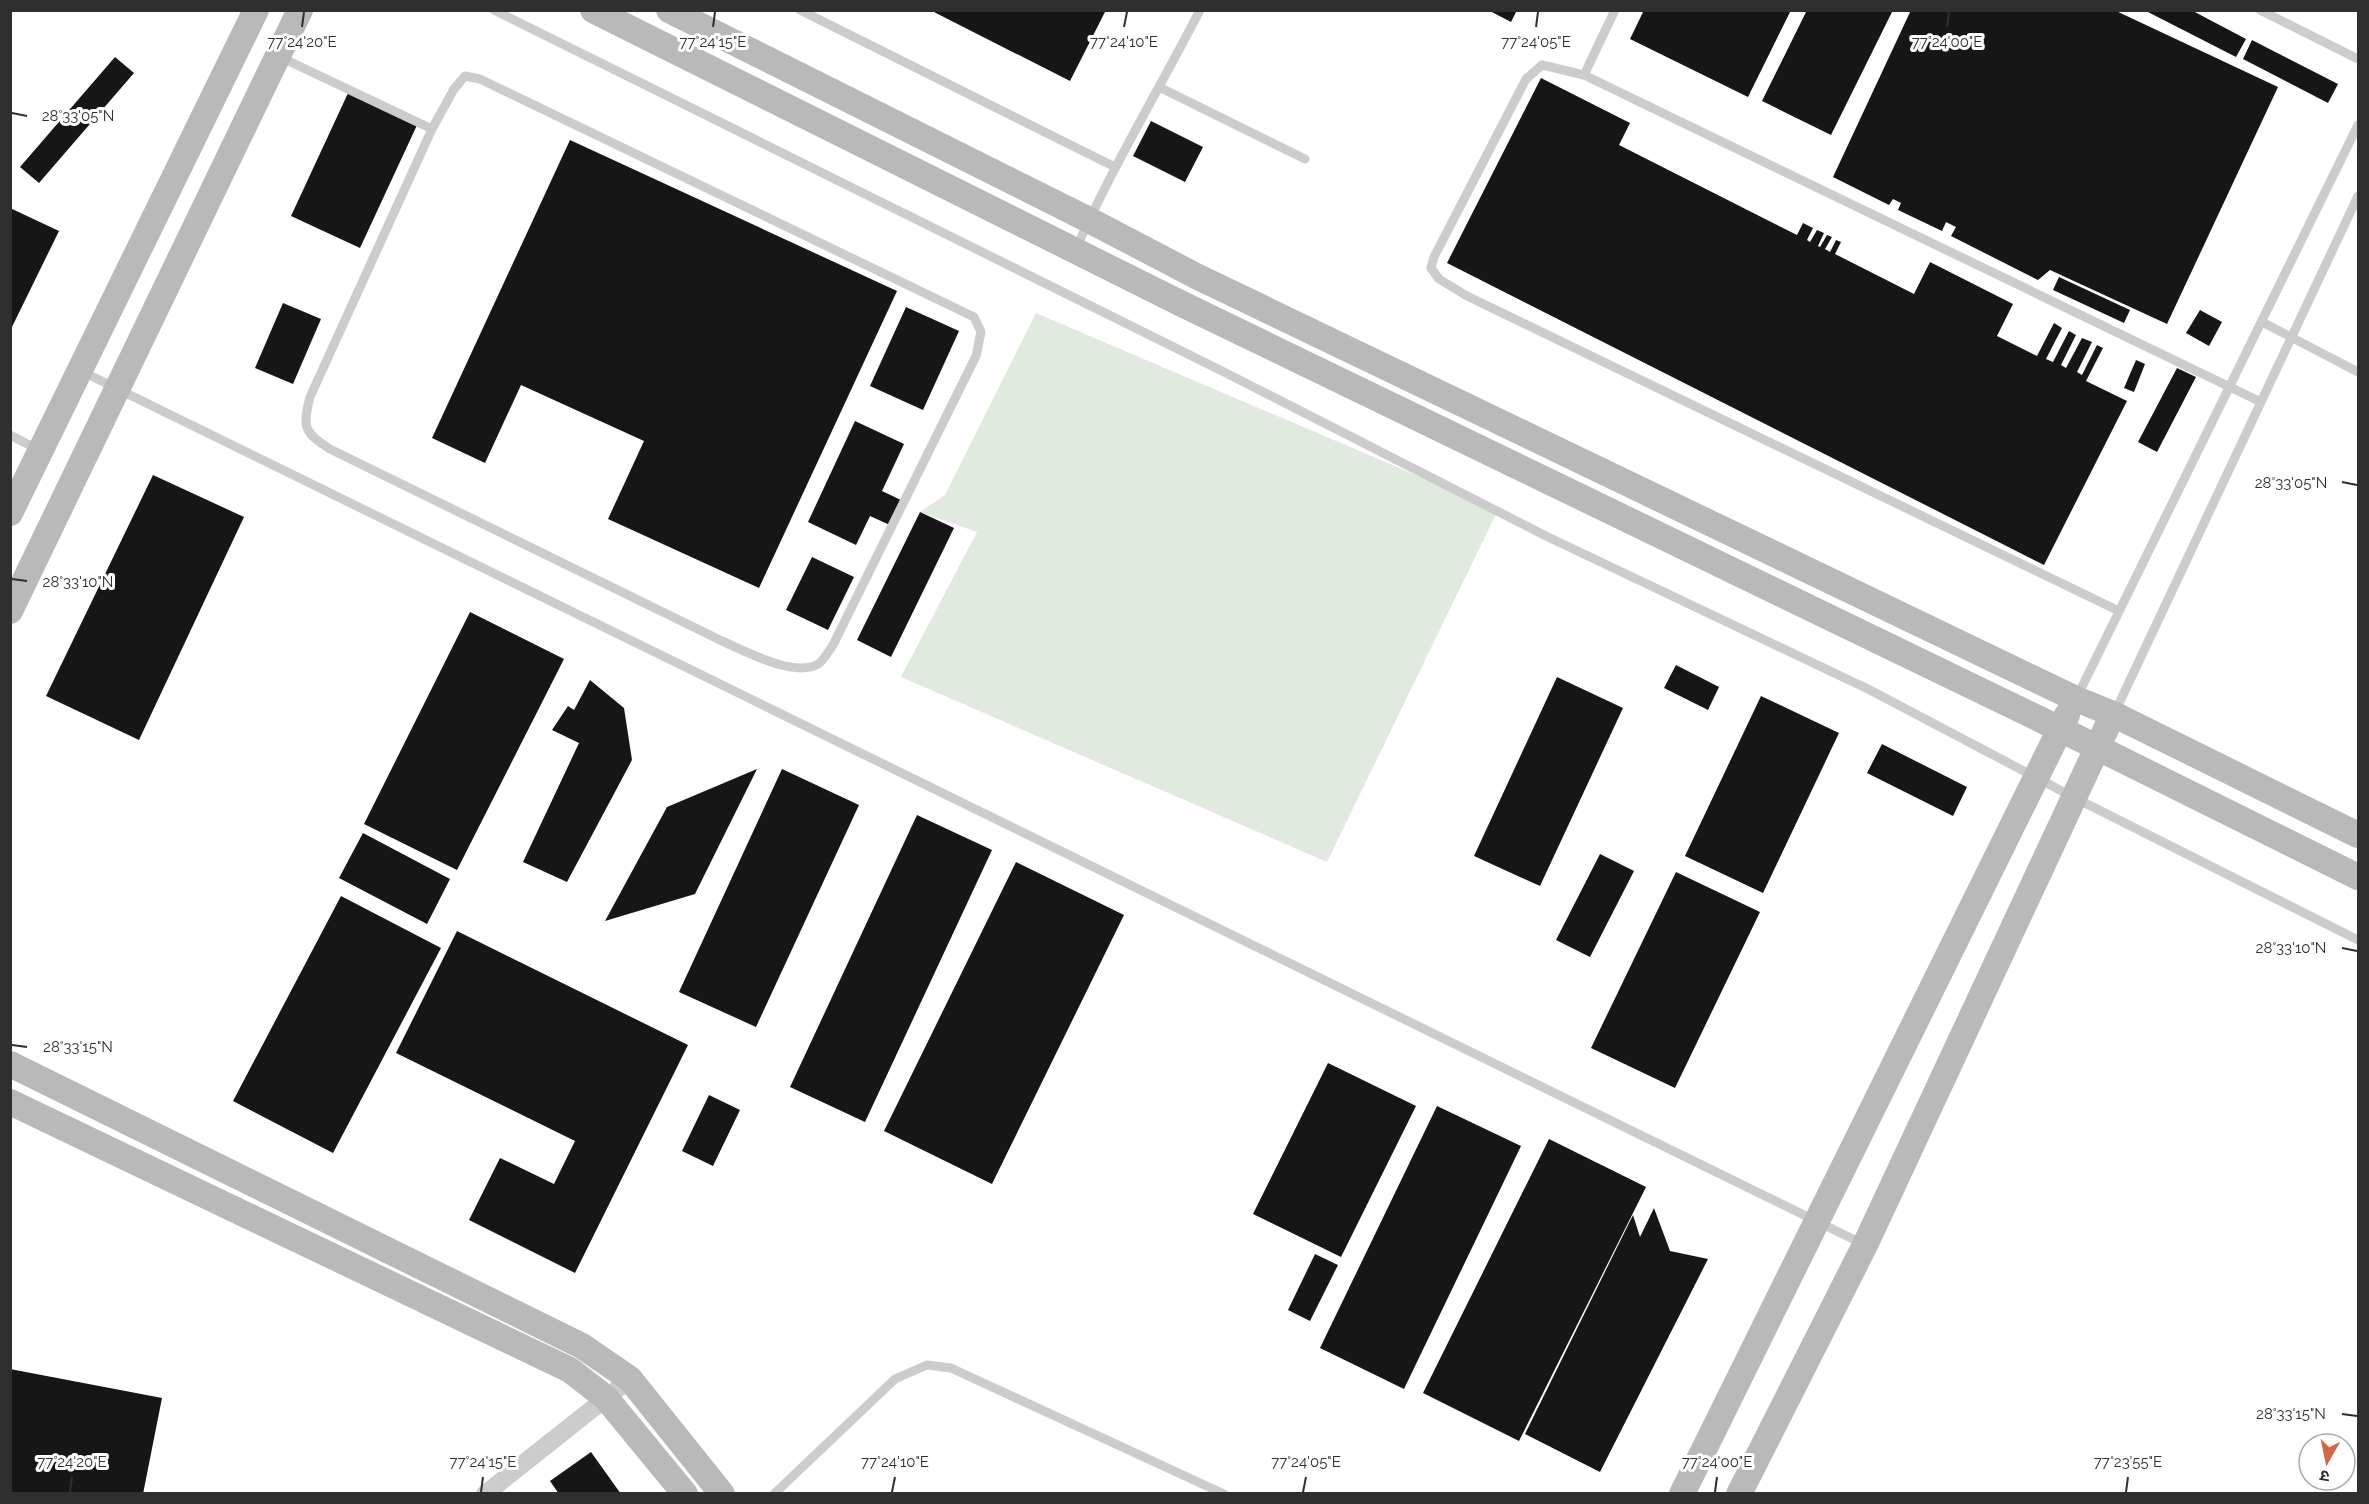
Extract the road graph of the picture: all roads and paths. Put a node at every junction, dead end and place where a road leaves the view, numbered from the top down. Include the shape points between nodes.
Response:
1 (256, 10) edge
2 (300, 10) edge
3 (494, 10) edge
4 (593, 10) edge
5 (669, 10) edge
6 (800, 10) edge
7 (1200, 10) edge
8 (1615, 10) edge
9 (2260, 10) edge
10 (280, 57) junction
11 (2358, 59) edge
12 (1584, 75) junction
13 (1161, 88) junction
14 (2358, 125) edge
15 (432, 129) junction
16 (1305, 159) dead end
17 (1115, 167) junction
18 (2358, 196) edge
19 (1089, 220) junction
20 (1075, 251) junction
21 (2262, 322) junction
22 (2291, 339) junction
23 (80, 370) junction
24 (2358, 372) edge
25 (2230, 387) junction
26 (118, 389) junction
27 (2261, 402) junction
28 (10, 435) edge
29 (41, 451) junction
30 (10, 513) edge
31 (10, 611) edge
32 (2119, 611) junction
33 (2076, 699) junction
34 (2113, 714) junction
35 (2060, 729) junction
36 (2097, 747) junction
37 (2036, 777) junction
38 (2075, 798) junction
39 (2358, 835) edge
40 (2358, 877) edge
41 (2358, 940) edge
42 (10, 1064) edge
43 (10, 1102) edge
44 (1816, 1221) junction
45 (1865, 1245) junction
46 (630, 1379) junction
47 (606, 1398) junction
48 (485, 1494) edge
49 (685, 1494) edge
50 (722, 1494) edge
51 (774, 1494) edge
52 (1224, 1494) edge
53 (1682, 1494) edge
54 (1739, 1494) edge

1 - 23 street
2 - 10 street
3 - 37 lane via 1546,536 1868,689
4 - 20 street
5 - 19 street
6 - 17 lane
7 - 13 lane
8 - 12 lane
9 - 11 lane
10 - 15 lane
10 - 26 street
12 - 25 lane
12 - 32 lane via 1542,65 1526,79 1442,240 1431,268 1439,279
13 - 16 lane
13 - 17 lane
14 - 21 lane
15 - 15 lane via 310,397 304,419 309,435 330,449 722,641 772,663 802,669 819,664 833,645 976,356 981,332 974,317 480,79 465,76
17 - 19 lane
18 - 22 lane
19 - 20 lane
19 - 33 street via 1196,276
20 - 35 street
21 - 22 lane
21 - 25 lane
22 - 24 lane
22 - 27 lane
23 - 26 lane
23 - 29 street
25 - 27 lane
25 - 32 lane
26 - 31 street
26 - 44 lane
27 - 34 lane
28 - 29 lane
29 - 30 street
32 - 33 lane
33 - 34 street
33 - 35 street
34 - 36 street
34 - 39 street
35 - 36 street
35 - 37 street
36 - 38 street
36 - 40 street
37 - 38 lane
37 - 44 street
38 - 41 lane
38 - 45 street
42 - 46 street via 582,1346
43 - 47 street via 570,1370
44 - 45 lane
44 - 53 street
45 - 54 street
46 - 47 street
46 - 50 street
47 - 48 street
47 - 49 street
51 - 52 lane via 895,1379 927,1365 951,1368

